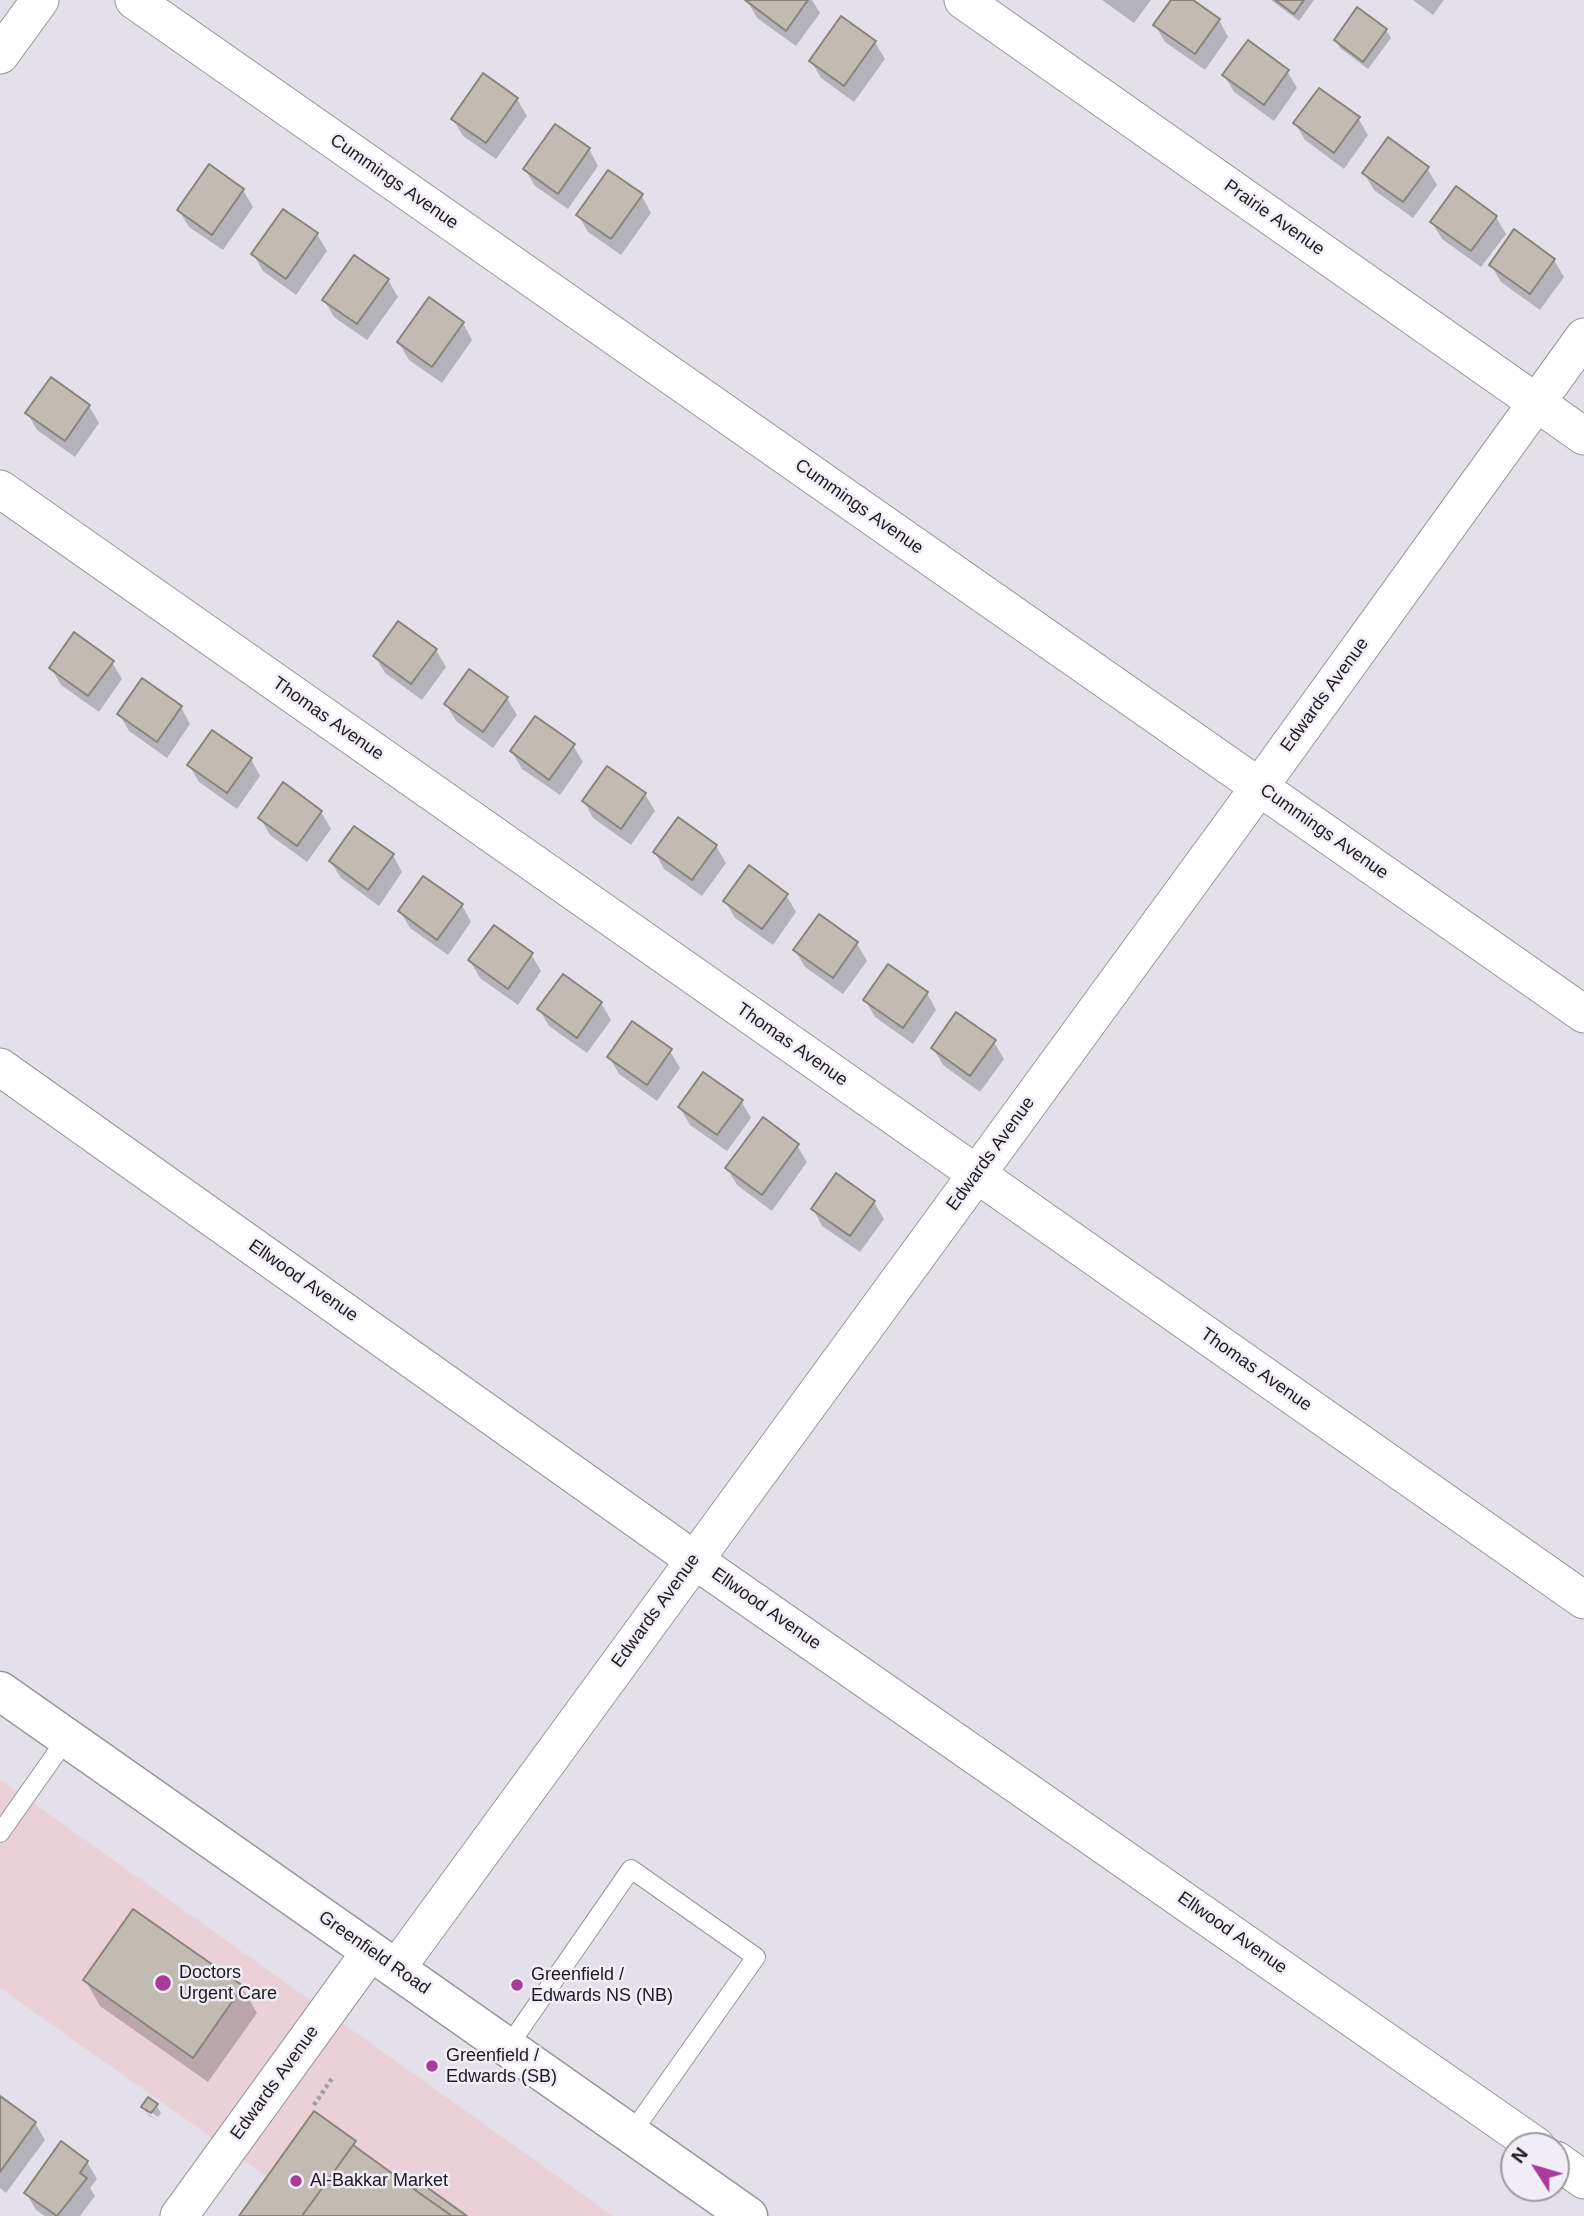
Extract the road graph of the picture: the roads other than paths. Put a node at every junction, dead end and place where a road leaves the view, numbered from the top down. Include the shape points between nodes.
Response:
1 (40, 0) edge
2 (134, 0) edge
3 (963, 0) edge
4 (0, 55) edge
5 (1584, 337) edge
6 (1537, 402) junction
7 (1584, 436) edge
8 (0, 489) edge
9 (1259, 787) junction
10 (1584, 1014) edge
11 (0, 1067) edge
12 (976, 1174) junction
13 (693, 1559) junction
14 (1584, 1600) edge
15 (0, 1691) edge
16 (67, 1738) junction
17 (0, 1833) edge
18 (384, 1960) junction
19 (507, 2048) junction
20 (1516, 2132) edge
21 (631, 2134) junction
22 (179, 2216) edge
23 (748, 2216) edge

1 - 4 street
2 - 9 street, Cummings Avenue
3 - 6 street, Prairie Avenue
5 - 6 street, Edwards Avenue
6 - 7 street, Prairie Avenue
6 - 9 street, Edwards Avenue
8 - 12 street, Thomas Avenue
9 - 10 street, Cummings Avenue
9 - 12 street, Edwards Avenue
11 - 13 street, Ellwood Avenue
12 - 13 street, Edwards Avenue
12 - 14 street, Thomas Avenue
13 - 18 street, Edwards Avenue
13 - 20 street, Ellwood Avenue
15 - 16 main road, Greenfield Road
16 - 17 lane
16 - 18 main road, Greenfield Road
18 - 19 main road, Greenfield Road
18 - 22 street, Edwards Avenue
19 - 21 main road, Greenfield Road
19 - 21 lane via 631,1869 756,1957
21 - 23 main road, Greenfield Road

